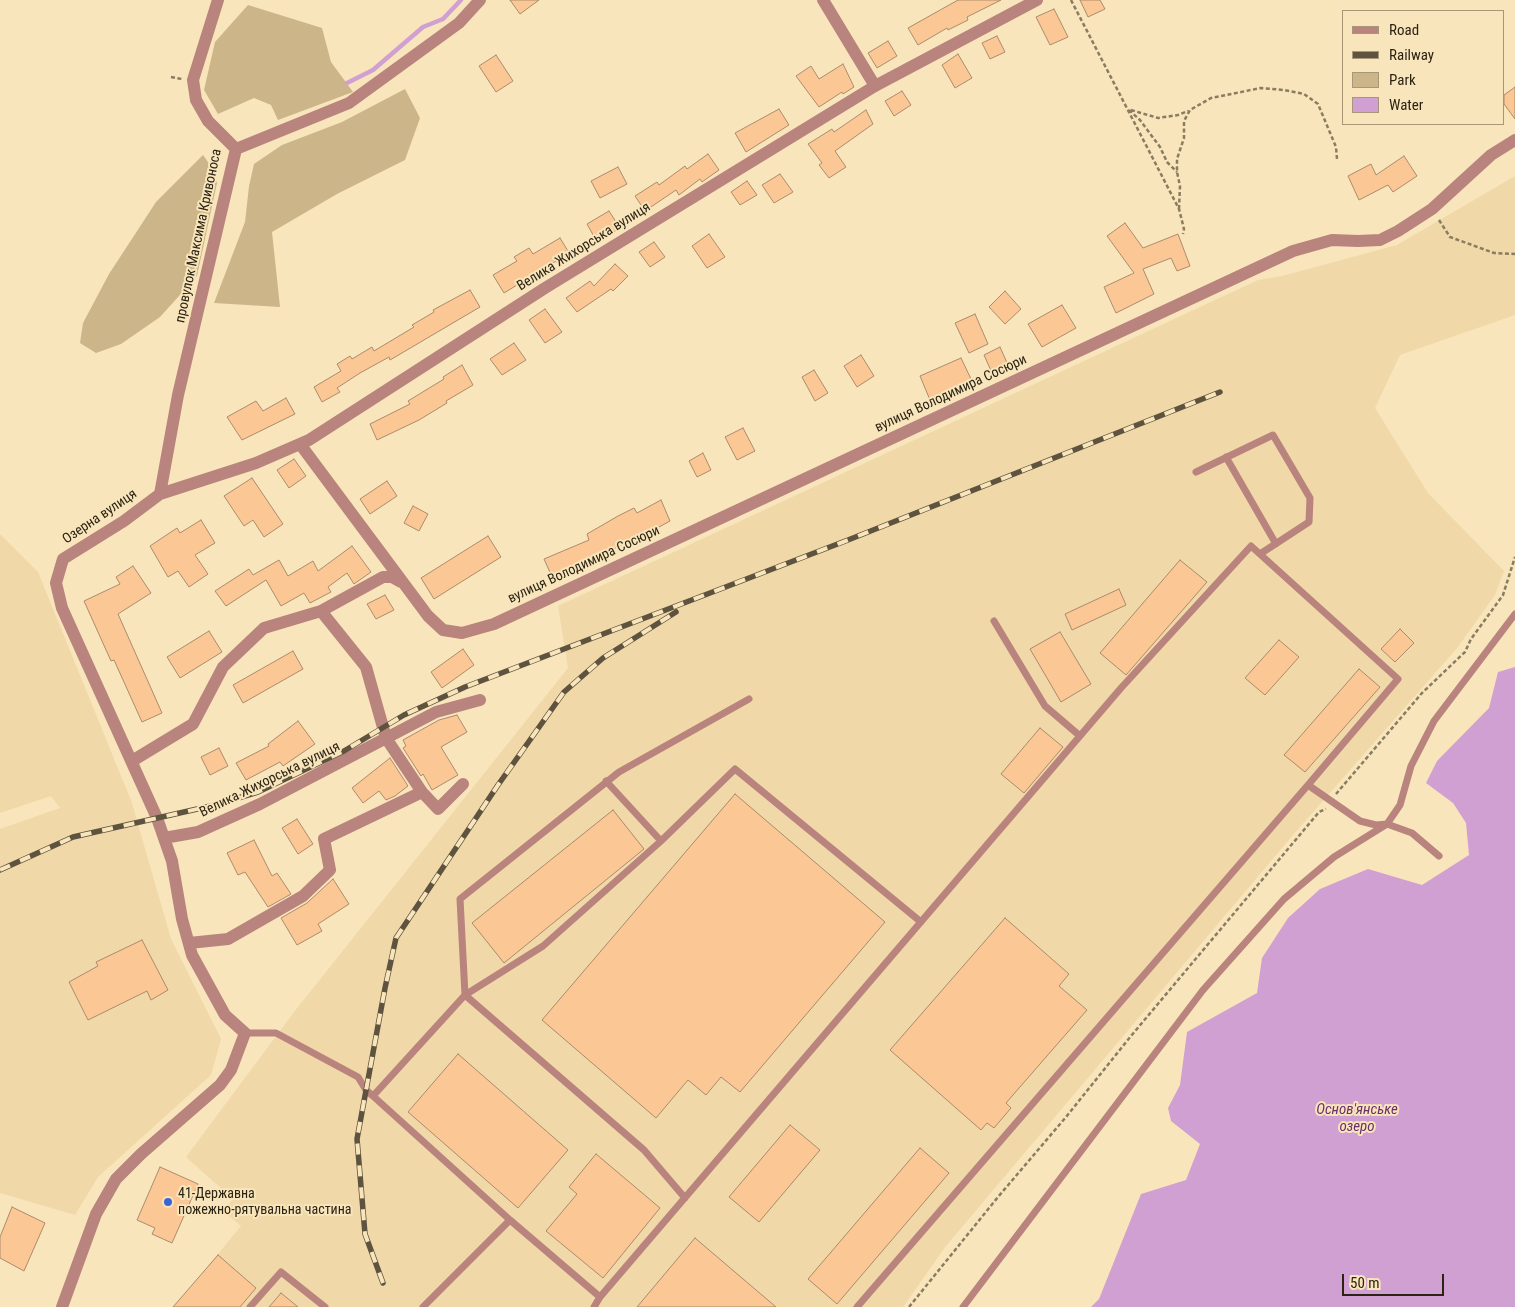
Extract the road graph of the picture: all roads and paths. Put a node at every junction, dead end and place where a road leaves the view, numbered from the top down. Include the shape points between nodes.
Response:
1 (218, 0) edge
2 (480, 0) edge
3 (823, 0) edge
4 (1038, 0) edge
5 (1071, 0) edge
6 (875, 86) junction
7 (1128, 109) junction
8 (1190, 110) junction
9 (1515, 140) edge
10 (236, 149) junction
11 (1337, 159) dead end
12 (1177, 172) junction
13 (1179, 209) junction
14 (1432, 209) junction
15 (1183, 234) dead end
16 (1515, 254) edge
17 (300, 444) junction
18 (1226, 457) junction
19 (1196, 472) dead end
20 (160, 494) junction
21 (1276, 544) junction
22 (1260, 554) junction
23 (1515, 557) edge
24 (401, 582) junction
25 (322, 611) junction
26 (1515, 614) edge
27 (994, 621) dead end
28 (750, 699) dead end
29 (480, 700) dead end
30 (1080, 736) junction
31 (386, 738) junction
32 (132, 761) junction
33 (606, 781) junction
34 (463, 784) dead end
35 (1308, 786) junction
36 (422, 792) junction
37 (1331, 803) junction
38 (1387, 824) junction
39 (164, 838) junction
40 (660, 841) junction
41 (1439, 856) dead end
42 (921, 922) junction
43 (189, 943) junction
44 (465, 995) junction
45 (245, 1033) junction
46 (373, 1096) junction
47 (685, 1198) junction
48 (510, 1220) junction
49 (600, 1298) junction
50 (62, 1307) edge
51 (250, 1307) edge
52 (325, 1307) edge
53 (424, 1307) edge
54 (594, 1307) edge
55 (857, 1307) edge
56 (909, 1307) edge
57 (963, 1307) edge

1 - 10 street, провулок Максима Кривоноса via 193,80 194,90 208,121
2 - 10 street via 459,23 349,102
3 - 6 street
4 - 6 street, Велика Жихорська вулиця
5 - 7 path
6 - 17 street, Велика Жихорська вулиця via 545,288
7 - 8 path via 1158,118
7 - 12 path via 1140,120
7 - 13 path
8 - 11 path via 1211,98 1261,88 1304,94 1318,104 1336,148
8 - 12 path via 1184,121
9 - 14 street, вулиця Володимира Сосюри via 1491,155
10 - 20 street, провулок Максима Кривоноса via 178,395
12 - 13 path
13 - 15 path
14 - 16 path via 1450,236 1494,254
14 - 24 street, вулиця Володимира Сосюри via 1380,240 1332,240 1293,251 494,624 462,633 443,630
17 - 20 street, Озерна вулиця via 256,463
17 - 24 street
18 - 19 lane
18 - 21 lane
18 - 21 lane via 1273,435 1310,498 1309,522
20 - 32 street, Озерна вулиця via 63,560 56,583 62,608
21 - 22 lane
22 - 30 lane via 1251,546
22 - 35 lane via 1398,679
23 - 37 path via 1504,595 1465,652 1422,693
24 - 25 street via 383,577
25 - 31 street via 366,667
25 - 32 street via 264,628 223,667 193,724
26 - 38 lane via 1434,721 1411,766 1400,805
27 - 30 lane via 1045,706
28 - 33 lane
29 - 31 street, Велика Жихорська вулиця via 436,712
30 - 42 lane
31 - 36 street
31 - 39 street, Велика Жихорська вулиця via 260,804 198,832
32 - 39 street, Озерна вулиця
33 - 40 lane
33 - 44 lane via 460,899
34 - 36 street via 438,809
35 - 37 lane
35 - 55 lane
36 - 43 street via 324,839 330,870 303,896 228,939
37 - 38 lane via 1360,821
37 - 56 path via 1319,812 1130,1036
38 - 41 lane via 1412,833
38 - 57 lane via 1334,857 1284,899 1203,990
39 - 43 street, Озерна вулиця
40 - 42 lane via 735,769
40 - 44 lane via 543,946
42 - 47 lane
43 - 45 street, Озерна вулиця via 192,955 225,1015
44 - 46 lane
44 - 47 lane via 644,1150
45 - 46 lane via 276,1033 358,1077
45 - 50 street via 231,1070 220,1085 116,1179 96,1214
46 - 48 lane
47 - 49 lane
48 - 49 lane
48 - 53 lane
49 - 54 lane
51 - 52 lane via 281,1272

